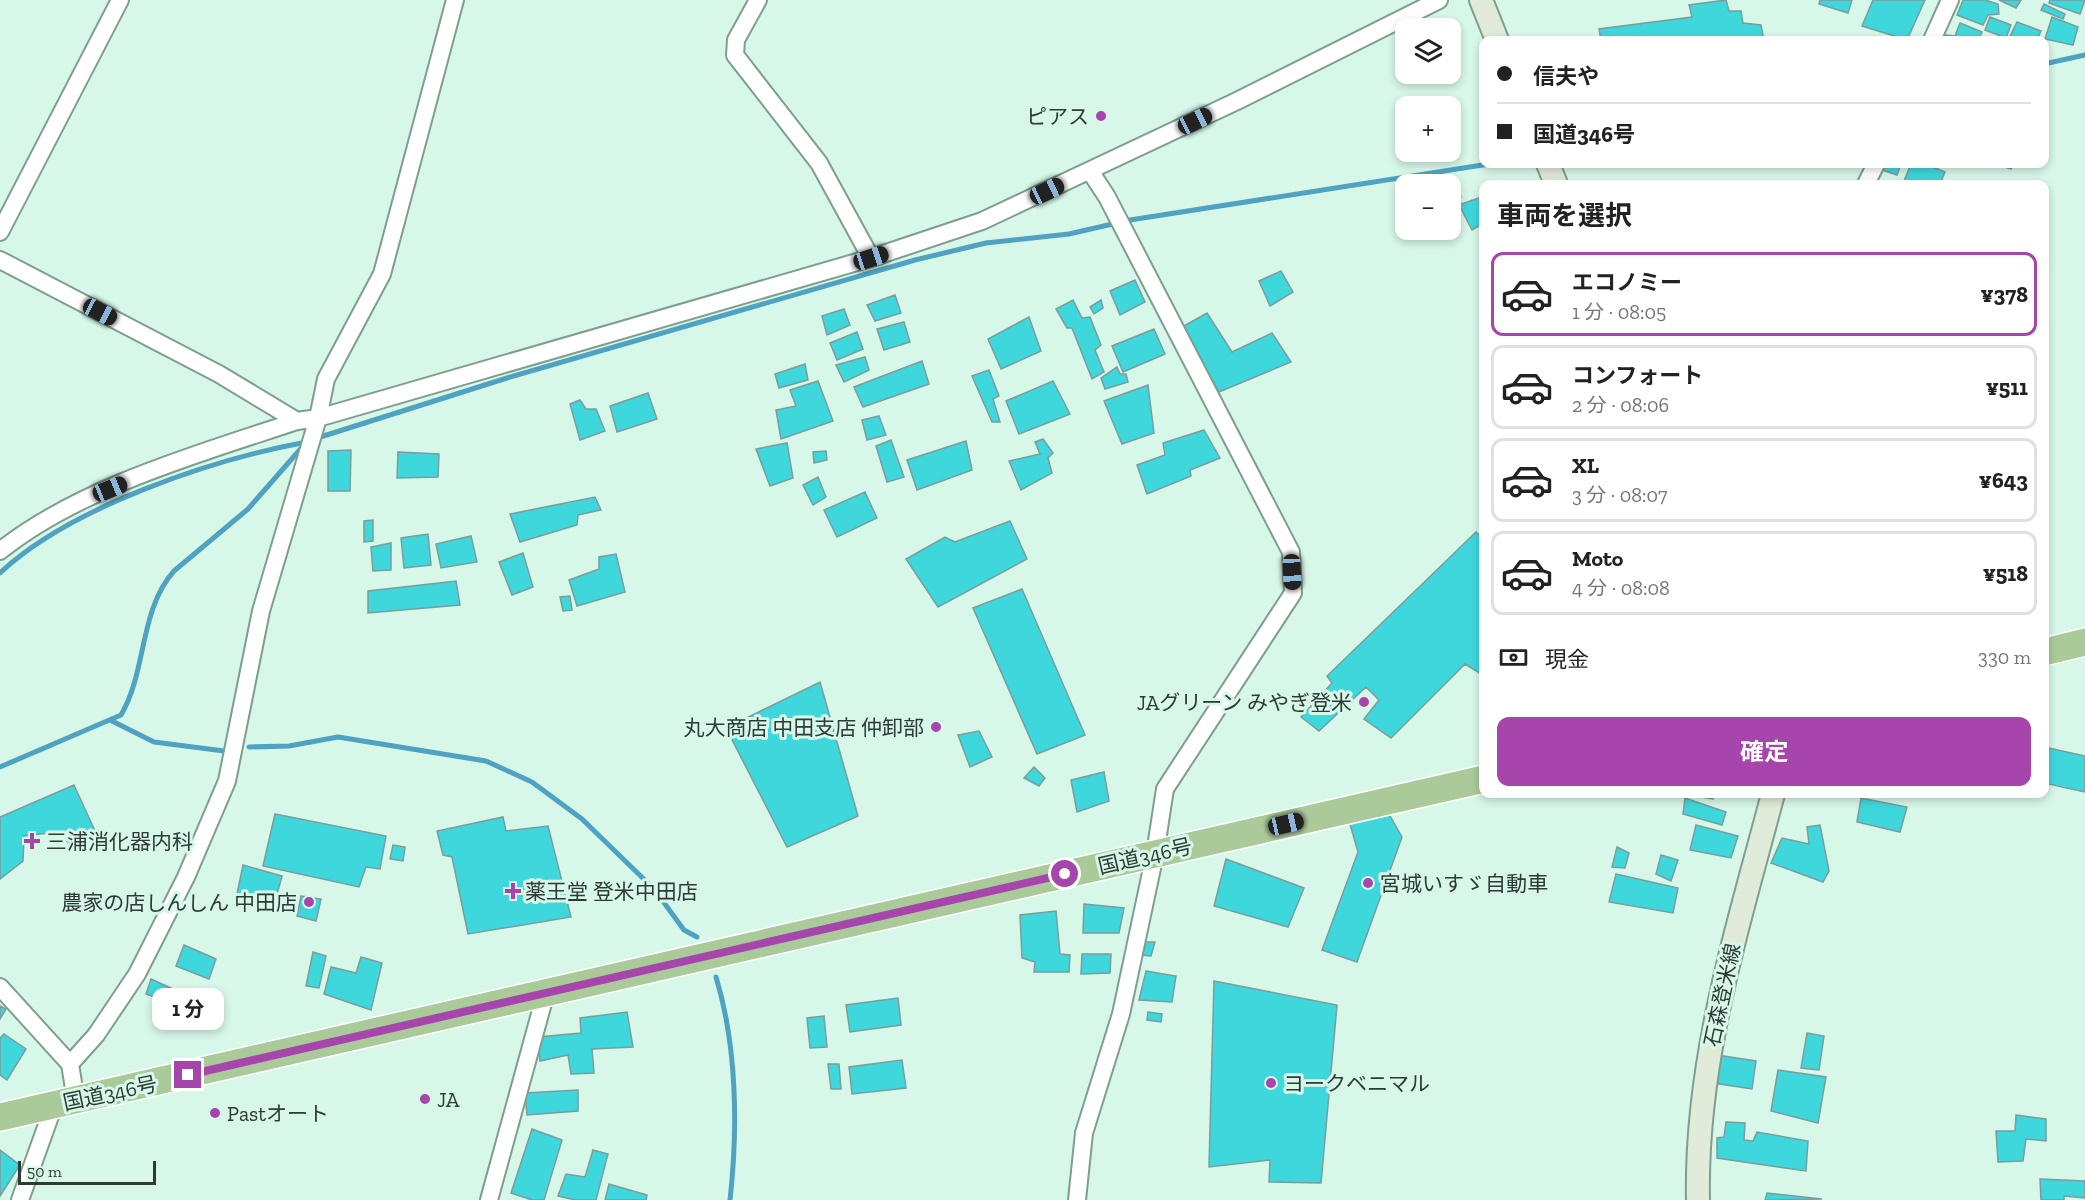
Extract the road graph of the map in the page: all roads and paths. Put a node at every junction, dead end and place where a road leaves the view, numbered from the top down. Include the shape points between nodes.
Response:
1 (120, 0) edge
2 (455, 0) edge
3 (758, 0) edge
4 (1439, 0) edge
5 (1481, 0) edge
6 (1950, 0) edge
7 (1495, 36) edge
8 (1934, 36) edge
9 (1090, 171) junction
10 (0, 232) edge
11 (871, 258) junction
12 (0, 260) edge
13 (318, 418) junction
14 (297, 421) junction
15 (0, 551) edge
16 (2085, 642) edge
17 (2049, 650) edge
18 (1479, 780) edge
19 (1772, 798) edge
20 (1155, 854) junction
21 (0, 987) edge
22 (546, 992) junction
23 (70, 1064) junction
24 (65, 1103) junction
25 (0, 1117) edge
26 (20, 1200) edge
27 (489, 1200) edge
28 (1077, 1200) edge
29 (1698, 1200) edge

1 - 10 street
2 - 13 street via 382,274 326,379
3 - 11 street via 736,40 735,55 819,163
4 - 9 street
5 - 7 main road
6 - 8 street
9 - 11 street via 982,221
9 - 20 street via 1291,552 1293,593 1165,789
11 - 13 street
12 - 14 street via 219,374
13 - 14 street
13 - 23 street via 261,611 227,781 186,877 136,974 96,1035
14 - 15 street via 175,462 88,498
16 - 17 highway
18 - 20 highway, 国道346号
19 - 29 main road, 石森登米線 via 1713,1029 1701,1120
20 - 22 highway, 国道346号
20 - 28 street via 1121,1014 1084,1133
21 - 23 street
22 - 24 highway, 国道346号
22 - 27 street
23 - 24 street
24 - 25 highway, 国道346号
24 - 26 street

